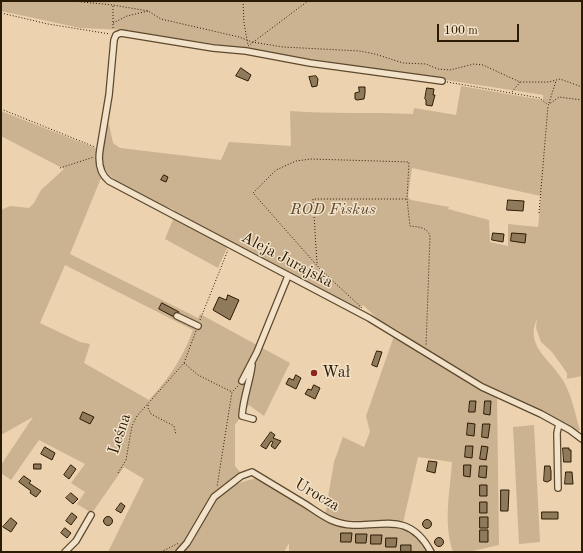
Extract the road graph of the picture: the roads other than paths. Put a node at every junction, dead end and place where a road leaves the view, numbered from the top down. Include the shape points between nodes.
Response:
1 (442, 81) road end
2 (288, 276) junction
3 (177, 316) dead end
4 (198, 326) dead end
5 (252, 361) junction
6 (242, 381) road end
7 (253, 419) dead end
8 (559, 424) junction
9 (582, 439) edge
10 (558, 488) dead end
11 (91, 515) dead end
12 (65, 552) edge
13 (179, 552) edge
14 (431, 552) edge

1 - 2 street, Aleja Jurajska via 124,33 116,35 99,152 101,170 109,181
2 - 5 street
2 - 8 street, Aleja Jurajska via 369,318 482,387
3 - 4 street
5 - 6 street
5 - 7 street via 242,416
8 - 9 street, Aleja Jurajska
8 - 10 street
11 - 12 street via 76,541
13 - 14 street, Urocza via 188,543 214,497 236,480 252,472 330,519 362,524 405,525 424,540

